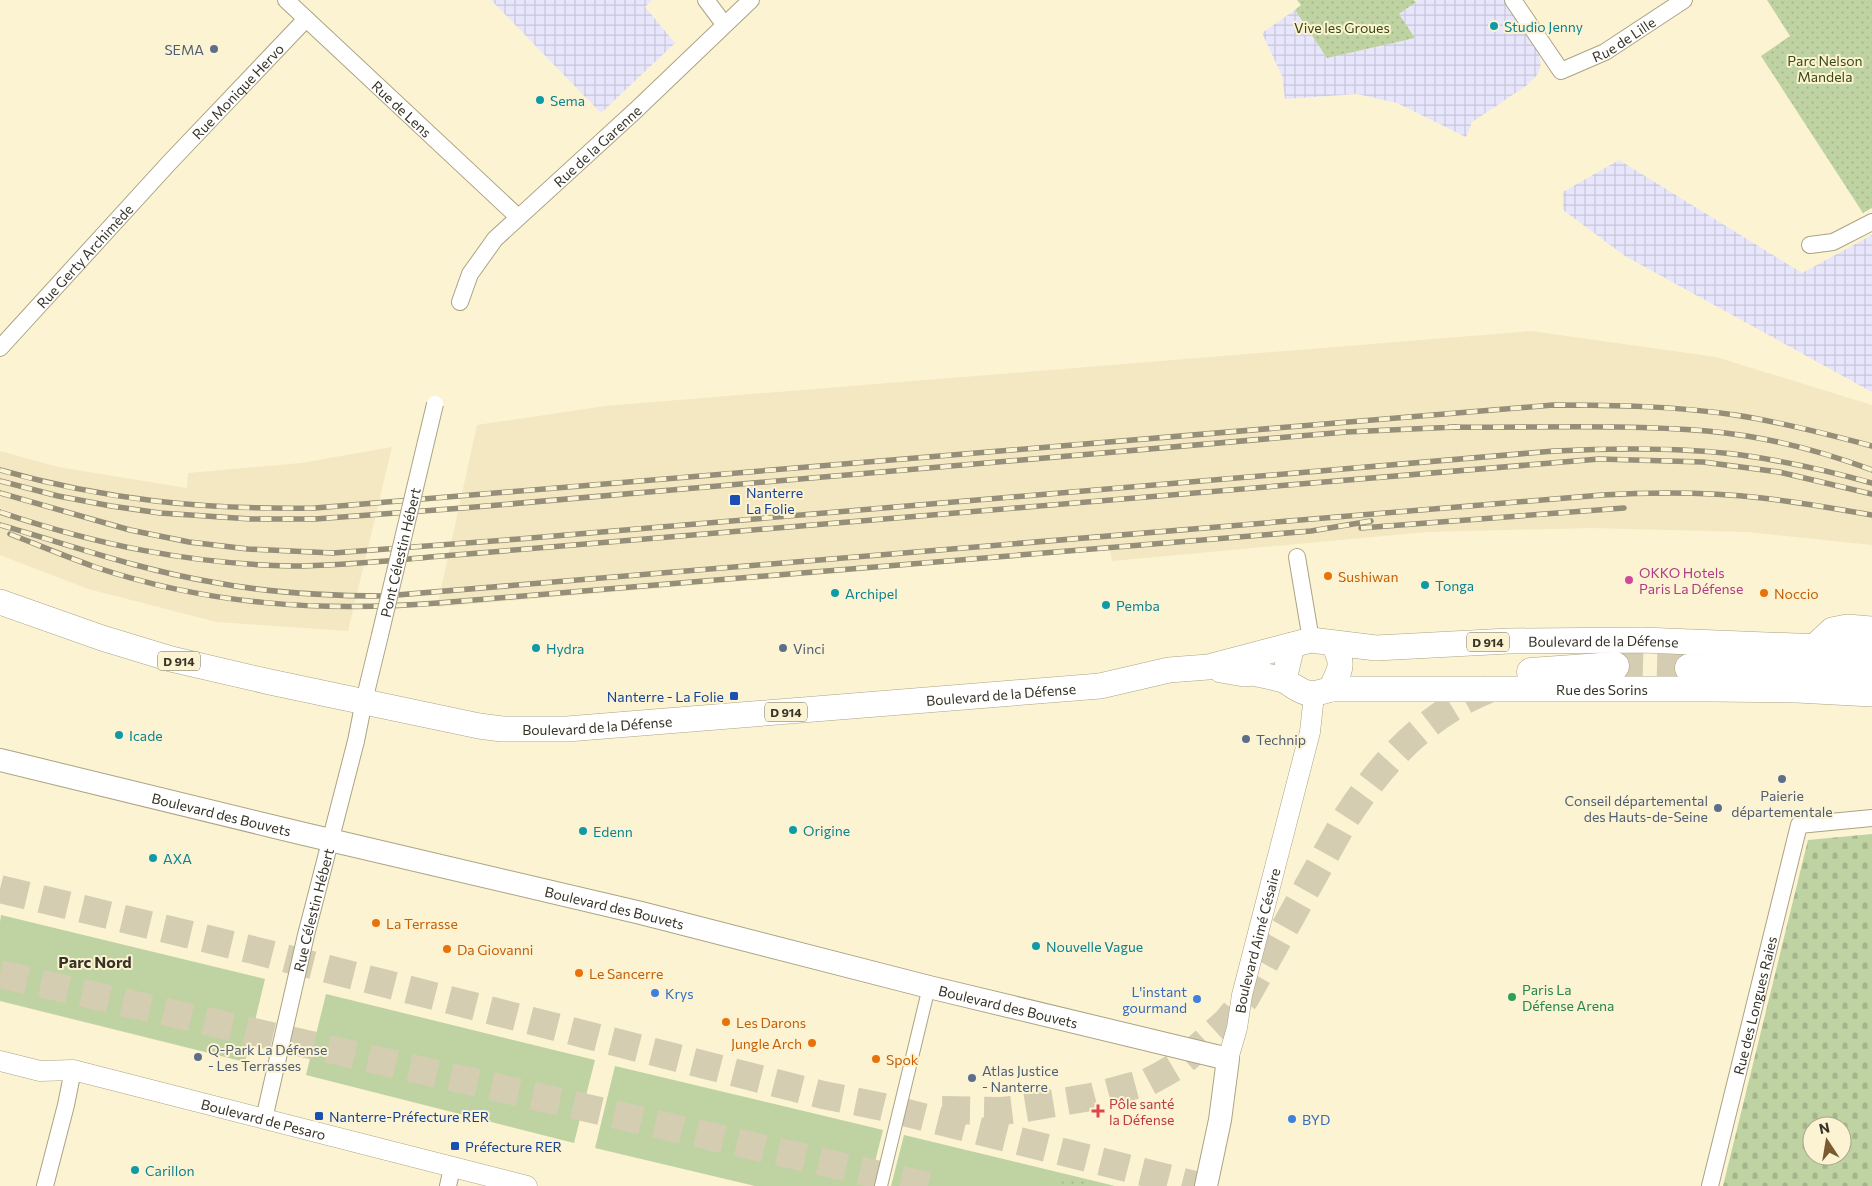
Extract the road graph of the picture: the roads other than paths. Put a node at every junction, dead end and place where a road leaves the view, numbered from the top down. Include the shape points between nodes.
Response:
1 (286, 0) edge
2 (706, 0) edge
3 (750, 0) edge
4 (1513, 0) edge
5 (1684, 0) edge
6 (306, 19) junction
7 (724, 24) junction
8 (169, 163) joint
9 (518, 217) junction
10 (1872, 222) edge
11 (1810, 245) dead end
12 (460, 302) dead end
13 (0, 348) edge
14 (435, 404) dead end
15 (1297, 557) dead end
16 (0, 602) edge
17 (1872, 629) edge
18 (1312, 643) junction
19 (1816, 646) junction
20 (1872, 649) edge
21 (1615, 666) tunnel mouth
22 (1208, 667) junction
23 (1689, 668) tunnel mouth
24 (1531, 672) dead end
25 (1872, 673) edge
26 (1284, 680) junction
27 (1322, 692) junction
28 (1872, 694) edge
29 (364, 701) junction
30 (0, 760) edge
31 (1872, 818) edge
32 (331, 840) junction
33 (929, 987) junction
34 (1228, 1059) junction
35 (0, 1061) edge
36 (73, 1070) junction
37 (264, 1119) junction
38 (450, 1177) edge
39 (45, 1186) edge
40 (527, 1186) edge
41 (881, 1186) edge
42 (1206, 1186) edge
43 (1710, 1186) edge

1 - 6 street, Rue de Lens
2 - 7 street
3 - 7 street, Rue de la Garenne
4 - 5 street, Rue de Lille via 1561,71 1605,52
6 - 8 street, Rue Monique Hervo
6 - 9 street, Rue de Lens
7 - 9 street, Rue de la Garenne via 636,110
8 - 13 street, Rue Gerty Archimède
9 - 12 street, Rue de la Garenne via 495,239 470,274
10 - 11 street via 1833,242
14 - 29 street, Pont Célestin Hébert, bridge
15 - 18 street
16 - 29 main road, Boulevard de la Défense / D 914 via 171,659
17 - 19 main road via 1847,627 1832,630
18 - 19 main road, Boulevard de la Défense / D 914 via 1376,648 1509,641 1642,640
18 - 22 main road, Boulevard de la Défense / D 914
18 - 26 main road
18 - 27 main road via 1342,661
19 - 20 main road, Boulevard de la Défense / D 914
21 - 24 highway
22 - 26 main road, Boulevard de la Défense / D 914
22 - 29 main road, Boulevard de la Défense / D 914 via 1169,670 1100,686 567,729 479,726
23 - 25 highway
26 - 27 main road, Boulevard de la Défense via 1298,690
27 - 28 main road, Rue des Sorins via 1713,689
27 - 34 street, Boulevard Aimé Césaire
29 - 32 street, Rue Célestin Hébert
30 - 32 main road, Boulevard des Bouvets
31 - 43 street, Rue des Longues Raies via 1800,825
32 - 33 main road, Boulevard des Bouvets via 641,913
32 - 37 street, Rue Célestin Hébert
33 - 34 main road, Boulevard des Bouvets
33 - 41 street
34 - 42 main road, Boulevard Aimé Césaire via 1220,1120
35 - 36 street, Boulevard de Pesaro via 40,1071
36 - 37 street, Boulevard de Pesaro
36 - 39 street
37 - 38 street, Boulevard de Pesaro
38 - 40 street, Boulevard de Pesaro

